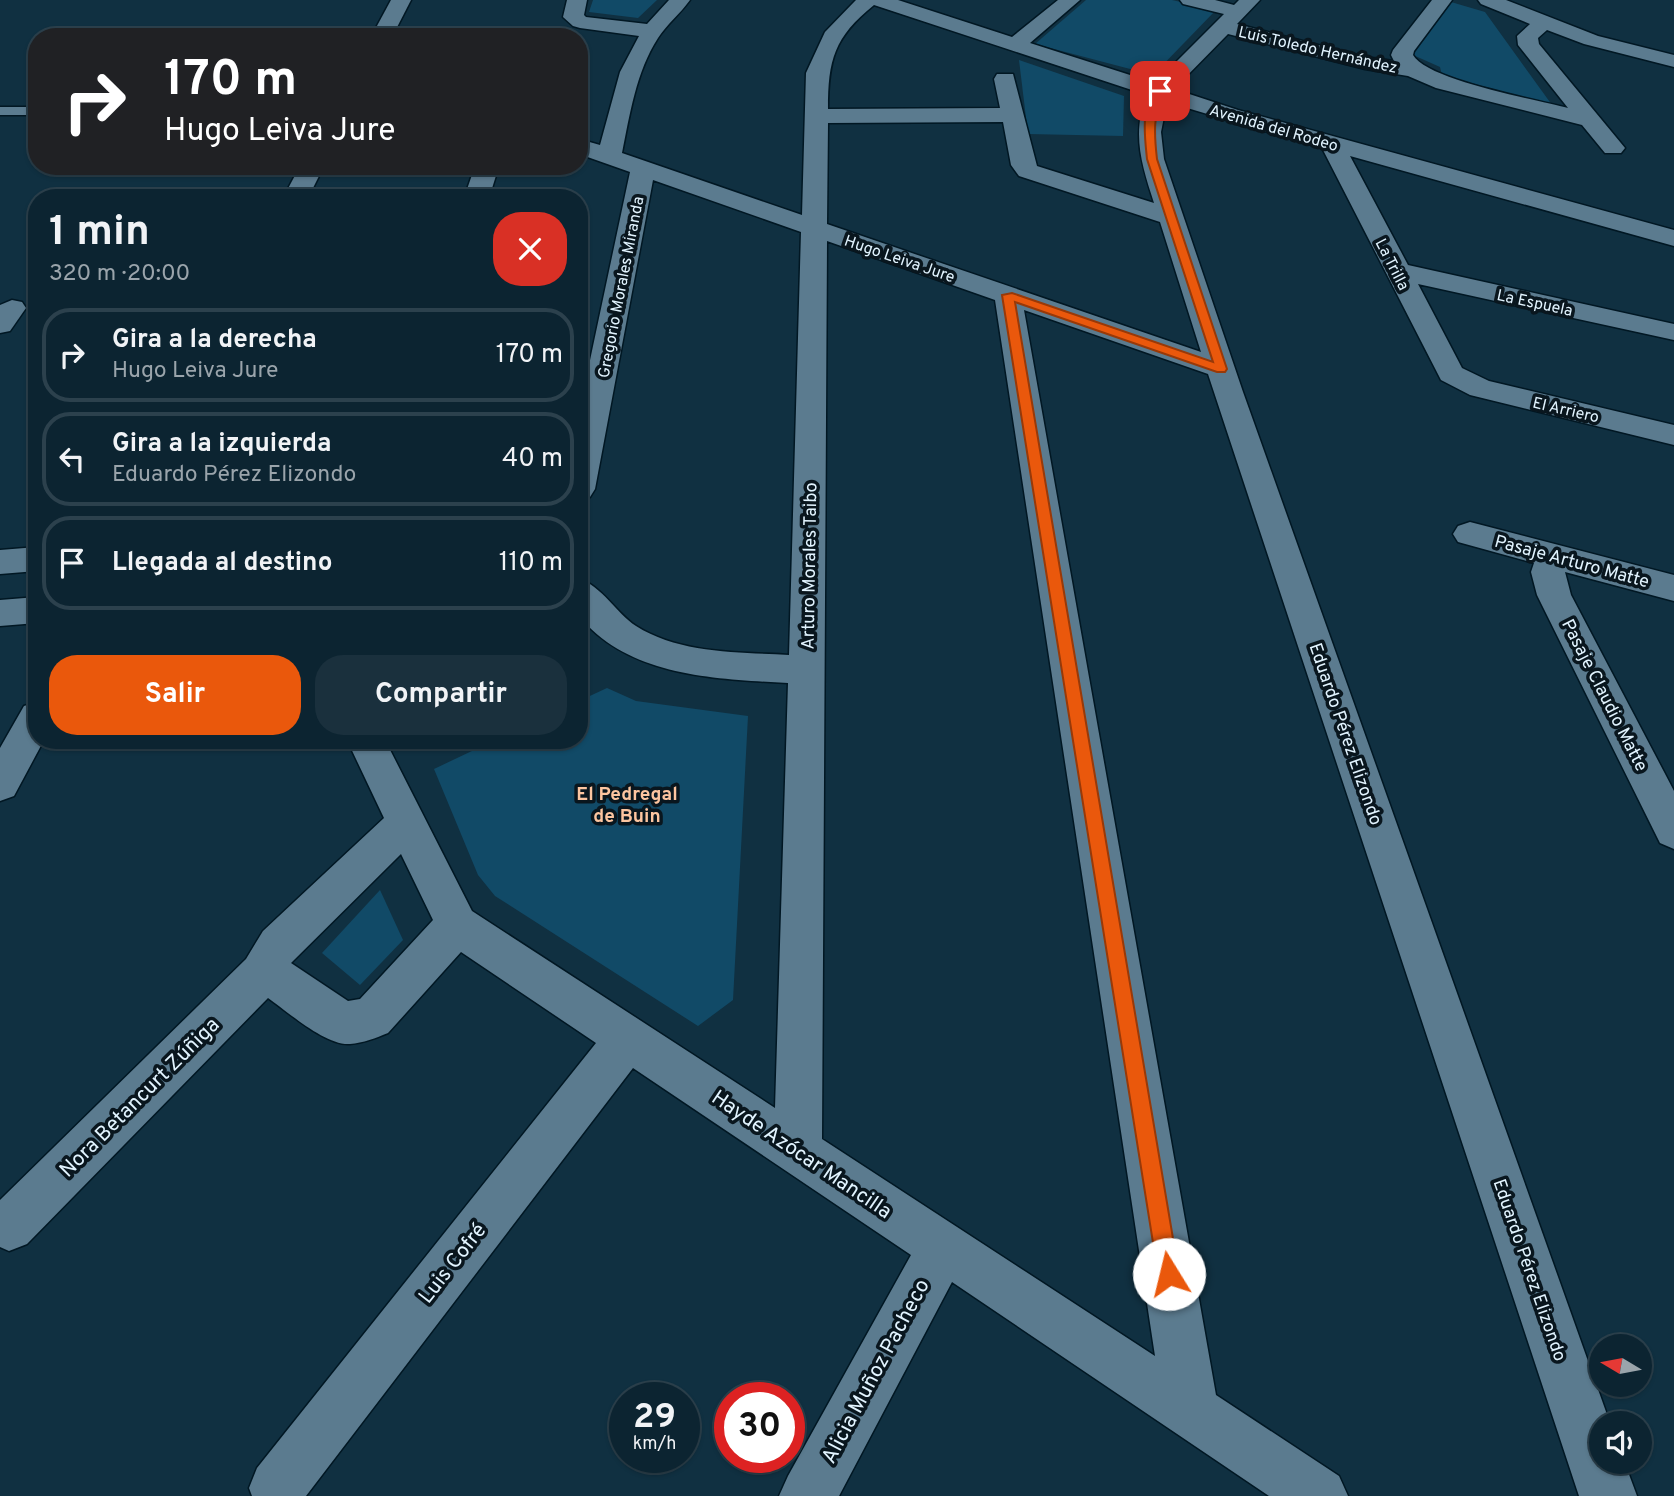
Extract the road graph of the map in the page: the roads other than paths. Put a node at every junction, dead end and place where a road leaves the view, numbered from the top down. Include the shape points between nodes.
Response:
1 (401, 0) edge
2 (577, 0) edge
3 (680, 0) edge
4 (868, 0) edge
5 (878, 0) edge
6 (1070, 0) edge
7 (1190, 0) edge
8 (1442, 0) edge
9 (1491, 1) edge
10 (1237, 13) edge
11 (1545, 22) junction
12 (586, 24) junction
13 (385, 28) edge
14 (580, 28) edge
15 (651, 31) junction
16 (1015, 45) junction
17 (1674, 61) edge
18 (1414, 70) junction
19 (1005, 79) dead end
20 (1160, 91) junction
21 (0, 111) edge
22 (28, 111) edge
23 (1012, 115) junction
24 (816, 116) junction
25 (1590, 120) junction
26 (1332, 144) junction
27 (1613, 148) dead end
28 (588, 149) edge
29 (609, 157) junction
30 (643, 169) junction
31 (1171, 217) junction
32 (815, 228) junction
33 (1674, 238) edge
34 (1397, 271) junction
35 (1008, 295) junction
36 (1674, 332) edge
37 (1221, 369) junction
38 (1459, 380) joint
39 (1674, 435) edge
40 (588, 444) edge
41 (1470, 534) dead end
42 (1553, 556) junction
43 (28, 560) edge
44 (0, 562) edge
45 (1674, 588) edge
46 (588, 602) edge
47 (28, 611) edge
48 (0, 613) edge
49 (807, 670) junction
50 (28, 733) edge
51 (370, 749) edge
52 (0, 784) edge
53 (407, 823) junction
54 (1674, 831) edge
55 (457, 925) junction
56 (269, 967) junction
57 (628, 1038) junction
58 (797, 1150) junction
59 (9, 1226) dead end
60 (943, 1247) junction
61 (1191, 1411) junction
62 (277, 1488) dead end
63 (808, 1496) edge
64 (1319, 1496) edge
65 (1608, 1496) edge

1 - 13 street
2 - 12 street via 573,17
3 - 15 street
4 - 24 street, Arturo Morales Taibo via 842,24 821,55
5 - 16 street, Avenida del Rodeo
6 - 16 street
7 - 10 street, Luis Toledo Hernández
8 - 18 street via 1402,55
9 - 11 street
10 - 18 street, Luis Toledo Hernández via 1365,63
10 - 20 street, Eduardo Pérez Elizondo
11 - 17 street via 1608,45
11 - 25 street via 1527,36 1529,45
12 - 14 street
12 - 15 street
15 - 29 street via 633,63
16 - 20 street, Avenida del Rodeo
18 - 25 street, Luis Toledo Hernández via 1444,83
19 - 23 street
20 - 26 street, Avenida del Rodeo
20 - 31 street, Eduardo Pérez Elizondo via 1152,108 1149,142
21 - 22 lane
23 - 24 street
23 - 31 street via 1028,171
24 - 32 street, Arturo Morales Taibo
25 - 27 street
26 - 33 street, Avenida del Rodeo
26 - 34 street, La Trilla
28 - 29 street, Hugo Leiva Jure
29 - 30 street, Hugo Leiva Jure
30 - 32 street, Hugo Leiva Jure
30 - 40 street, Gregorio Morales Miranda
31 - 37 street, Eduardo Pérez Elizondo
32 - 35 street, Hugo Leiva Jure
32 - 49 street, Arturo Morales Taibo
34 - 36 street, La Espuela
34 - 38 street, La Trilla via 1446,368
35 - 37 street, Hugo Leiva Jure
35 - 61 street
37 - 65 street, Eduardo Pérez Elizondo
38 - 39 street, El Arriero
41 - 42 street, Pasaje Arturo Matte
42 - 45 street, Pasaje Arturo Matte
42 - 54 street, Pasaje Claudio Matte via 1548,572 1554,595
43 - 44 street
46 - 49 street via 635,642 662,653 723,664
47 - 48 street
49 - 58 street, Arturo Morales Taibo
50 - 52 street
51 - 53 street
53 - 55 street
53 - 56 street, Nora Betancurt Zúñiga via 278,945 268,960
55 - 56 street via 381,1010 360,1022 337,1020 275,977
55 - 57 street, Hayde Azócar Mancilla
56 - 59 street, Nora Betancurt Zúñiga
57 - 58 street, Hayde Azócar Mancilla
57 - 62 street, Luis Cofré
58 - 60 street, Hayde Azócar Mancilla
60 - 61 street, Hayde Azócar Mancilla
60 - 63 street, Alicia Muñoz Pacheco
61 - 64 street, Hayde Azócar Mancilla

